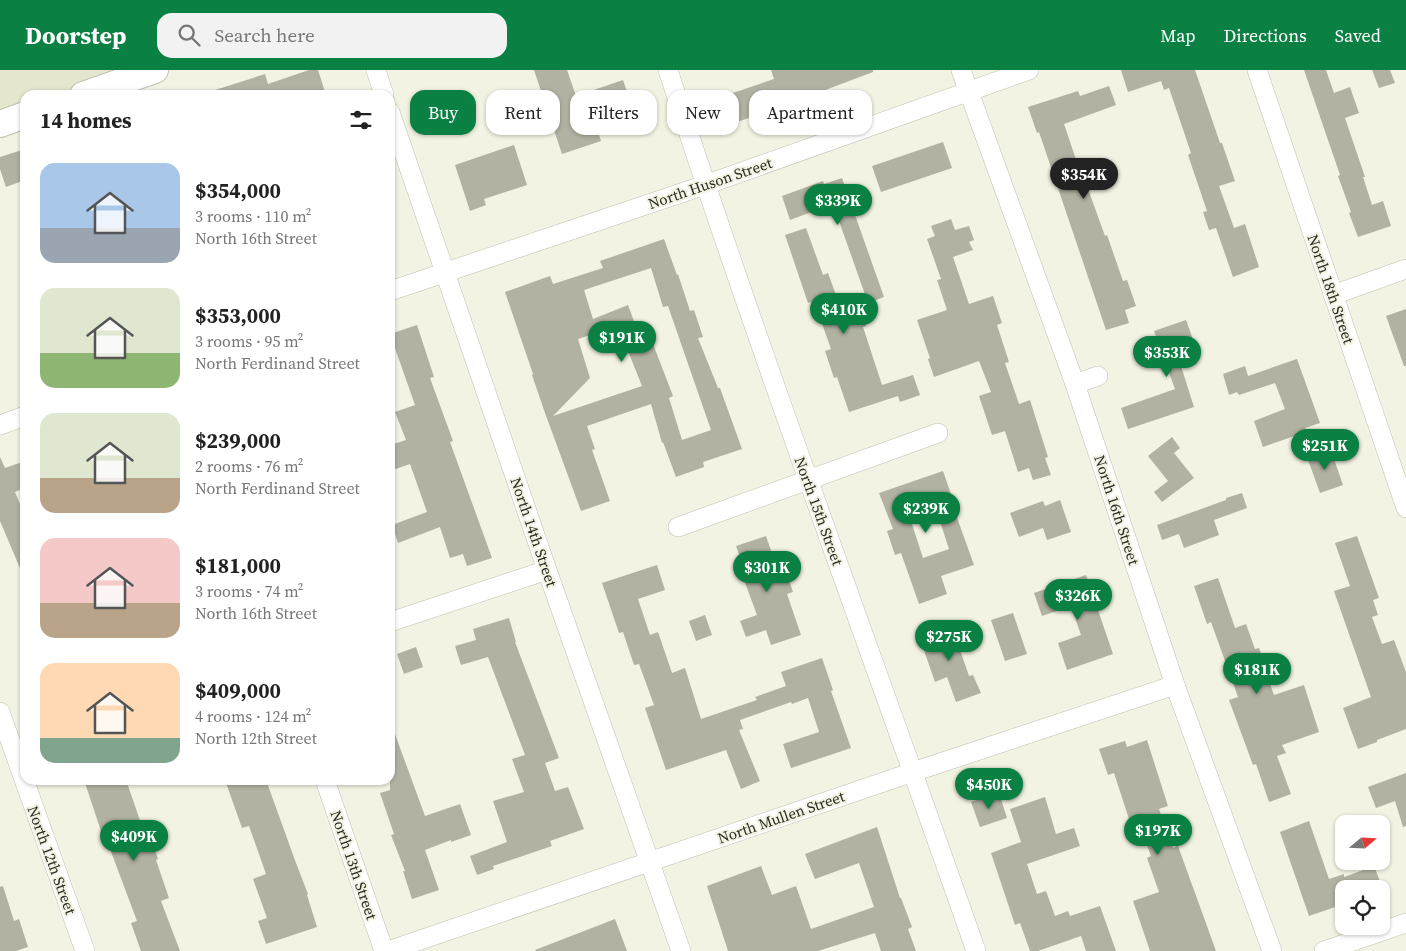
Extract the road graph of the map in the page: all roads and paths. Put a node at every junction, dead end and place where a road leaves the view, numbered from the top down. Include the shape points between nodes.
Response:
1 (155, 70) edge
2 (376, 70) edge
3 (668, 70) edge
4 (961, 70) edge
5 (1029, 70) edge
6 (1257, 70) edge
7 (98, 90) edge
8 (382, 90) edge
9 (968, 92) junction
10 (20, 117) edge
11 (0, 124) edge
12 (395, 127) edge
13 (705, 185) junction
14 (1406, 269) edge
15 (444, 273) junction
16 (395, 289) edge
17 (1333, 294) junction
18 (1098, 376) dead end
19 (1075, 384) junction
20 (20, 418) edge
21 (0, 425) edge
22 (938, 433) dead end
23 (808, 480) junction
24 (1406, 508) edge
25 (678, 527) dead end
26 (547, 570) junction
27 (395, 620) edge
28 (1175, 684) junction
29 (0, 712) edge
30 (13, 754) edge
31 (913, 772) junction
32 (20, 773) edge
33 (24, 785) edge
34 (327, 785) edge
35 (650, 861) junction
36 (1406, 923) edge
37 (85, 951) edge
38 (384, 951) edge
39 (388, 951) edge
40 (681, 951) edge
41 (976, 951) edge
42 (1272, 951) edge
43 (1324, 951) edge

1 - 7 street
2 - 8 street
3 - 13 street, North 15th Street
4 - 9 street, North 16th Street
5 - 9 street, North Huson Street
6 - 17 street, North 18th Street
9 - 13 street, North Huson Street
9 - 19 street, North 16th Street
10 - 11 street
12 - 15 street, North 14th Street
13 - 15 street, North Huson Street
13 - 23 street, North 15th Street
14 - 17 street
15 - 16 street, North Huson Street
15 - 26 street, North 14th Street
17 - 24 street, North 18th Street
18 - 19 street
19 - 28 street, North 16th Street
20 - 21 street
22 - 23 street
23 - 25 street
23 - 31 street, North 15th Street
26 - 27 street
26 - 35 street, North 14th Street
28 - 31 street, North Mullen Street
28 - 42 street, North 16th Street
29 - 30 street, North 12th Street
30 - 32 street, North 12th Street
31 - 35 street, North Mullen Street
31 - 41 street, North 15th Street
33 - 37 street, North 12th Street
34 - 38 street, North 13th Street
35 - 39 street, North Mullen Street
35 - 40 street, North 14th Street
36 - 43 street

